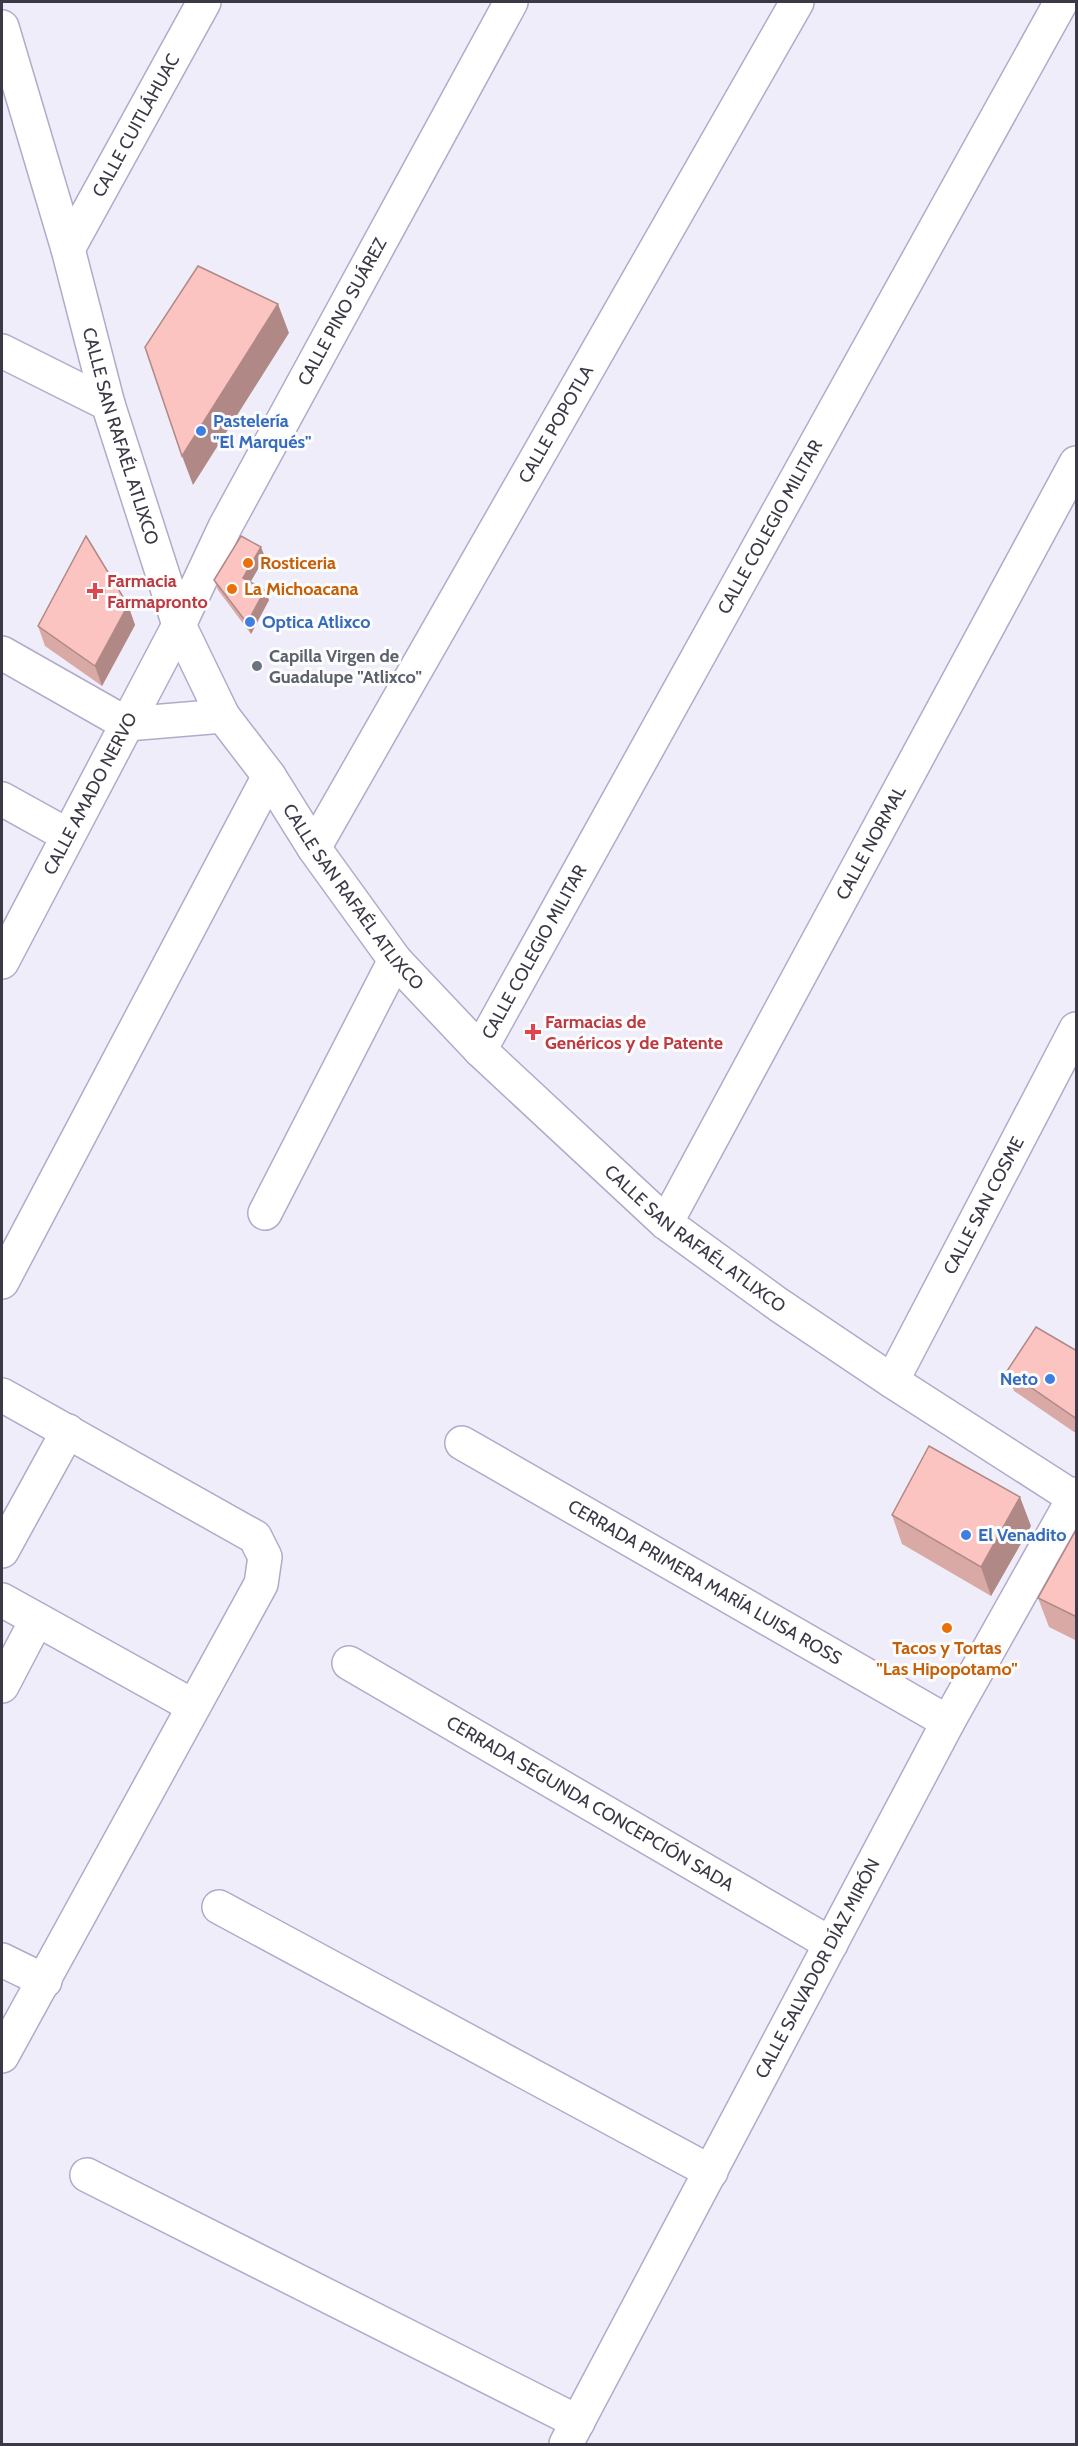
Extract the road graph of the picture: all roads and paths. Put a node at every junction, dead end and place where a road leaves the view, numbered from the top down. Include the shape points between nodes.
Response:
1 (204, 2) edge
2 (512, 2) edge
3 (797, 2) edge
4 (1061, 2) edge
5 (2, 27) edge
6 (68, 249) junction
7 (2, 351) edge
8 (108, 404) junction
9 (1077, 464) edge
10 (179, 625) junction
11 (2, 653) edge
12 (224, 716) junction
13 (127, 724) junction
14 (269, 776) junction
15 (2, 799) edge
16 (67, 835) junction
17 (314, 848) junction
18 (395, 960) junction
19 (2, 962) edge
20 (1077, 1029) edge
21 (480, 1050) junction
22 (265, 1213) dead end
23 (666, 1223) junction
24 (2, 1282) edge
25 (892, 1382) junction
26 (2, 1395) edge
27 (68, 1431) junction
28 (462, 1443) dead end
29 (1076, 1497) edge
30 (2, 1551) edge
31 (2, 1600) edge
32 (36, 1621) junction
33 (349, 1663) dead end
34 (2, 1686) edge
35 (193, 1706) junction
36 (948, 1722) junction
37 (219, 1907) dead end
38 (831, 1944) junction
39 (2, 1960) edge
40 (45, 1981) junction
41 (2, 2056) edge
42 (711, 2172) junction
43 (87, 2175) dead end
44 (572, 2433) edge

1 - 6 street, CALLE CUITLÁHUAC
2 - 10 street, CALLE PINO SUÁREZ via 225,527
3 - 17 street, CALLE POPOTLA
4 - 21 street, CALLE COLEGIO MILITAR
5 - 6 street, CALLE SAN RAFAÉL ATLIXCO
6 - 8 street, CALLE SAN RAFAÉL ATLIXCO
7 - 8 street
8 - 10 street, CALLE SAN RAFAÉL ATLIXCO
9 - 23 street, CALLE NORMAL
10 - 12 street, CALLE SAN RAFAÉL ATLIXCO
10 - 13 street, CALLE AMADO NERVO
11 - 13 street
12 - 13 street
12 - 14 street, CALLE SAN RAFAÉL ATLIXCO
13 - 16 street, CALLE AMADO NERVO
14 - 17 street, CALLE SAN RAFAÉL ATLIXCO
14 - 24 street
15 - 16 street
16 - 19 street, CALLE AMADO NERVO
17 - 18 street, CALLE SAN RAFAÉL ATLIXCO
18 - 21 street, CALLE SAN RAFAÉL ATLIXCO
18 - 22 street
20 - 25 street, CALLE SAN COSME
21 - 23 street, CALLE SAN RAFAÉL ATLIXCO
23 - 25 street, CALLE SAN RAFAÉL ATLIXCO
25 - 29 street, CALLE SAN RAFAÉL ATLIXCO
26 - 27 street
27 - 30 street
27 - 35 street via 255,1537 265,1557 261,1584
28 - 36 street, CERRADA PRIMERA MARÍA LUISA ROSS
29 - 36 street, CALLE SALVADOR DÍAZ MIRÓN
31 - 32 street
32 - 34 street
32 - 35 street
33 - 38 street, CERRADA SEGUNDA CONCEPCIÓN SADA
35 - 40 street
36 - 38 street, CALLE SALVADOR DÍAZ MIRÓN
37 - 42 street
38 - 42 street, CALLE SALVADOR DÍAZ MIRÓN
39 - 40 street
40 - 41 street
42 - 44 street, CALLE SALVADOR DÍAZ MIRÓN
43 - 44 street

